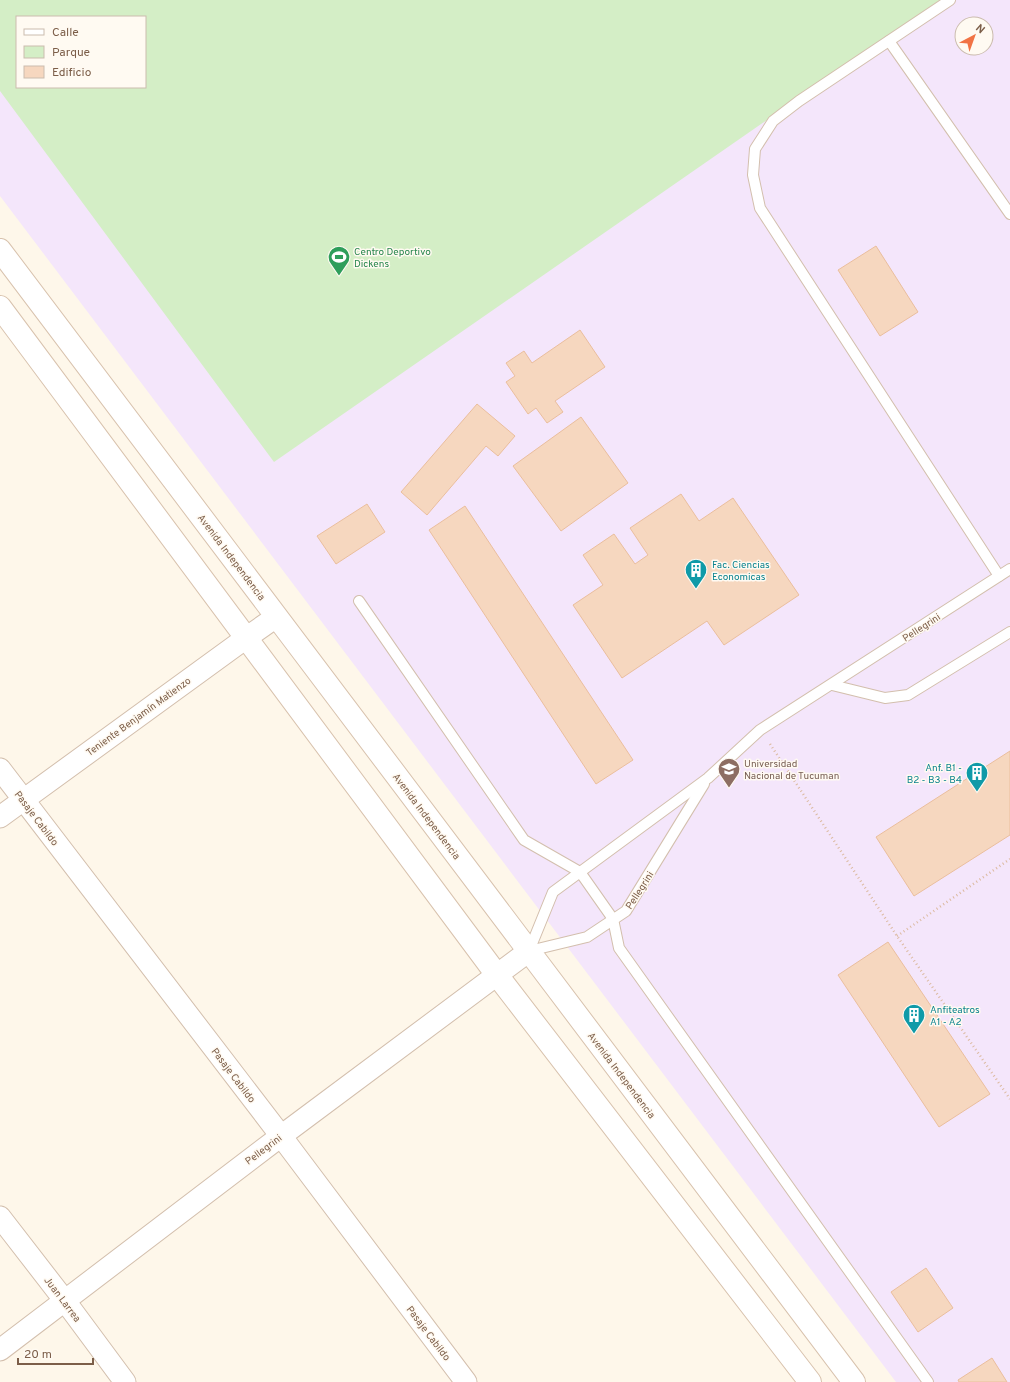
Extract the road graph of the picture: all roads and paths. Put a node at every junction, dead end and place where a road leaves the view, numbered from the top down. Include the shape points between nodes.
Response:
1 (950, 0) edge
2 (889, 41) junction
3 (1010, 214) edge
4 (0, 250) edge
5 (0, 307) edge
6 (1010, 569) edge
7 (999, 576) junction
8 (360, 601) dead end
9 (276, 617) junction
10 (1010, 632) edge
11 (246, 638) junction
12 (832, 685) junction
13 (760, 730) junction
14 (0, 769) edge
15 (708, 778) junction
16 (23, 800) junction
17 (0, 817) edge
18 (1010, 859) edge
19 (580, 872) junction
20 (613, 919) junction
21 (897, 936) junction
22 (529, 951) junction
23 (497, 975) junction
24 (1010, 1099) edge
25 (281, 1136) junction
26 (0, 1217) edge
27 (65, 1300) junction
28 (0, 1350) edge
29 (125, 1382) edge
30 (466, 1382) edge
31 (810, 1382) edge
32 (854, 1382) edge
33 (928, 1382) edge

1 - 2 lane
2 - 3 lane
2 - 7 lane via 773,121 756,149 752,176 760,208
4 - 9 main road, Avenida Independencia
5 - 11 main road
6 - 7 lane, Pellegrini
7 - 12 lane, Pellegrini
8 - 19 lane via 524,840
9 - 11 street, Teniente Benjamín Matienzo
9 - 22 main road, Avenida Independencia
10 - 12 lane via 908,695 885,698
11 - 16 street, Teniente Benjamín Matienzo
11 - 23 main road
12 - 13 lane, Pellegrini
13 - 15 lane, Pellegrini
13 - 21 path
14 - 16 street, Pasaje Cabildo
15 - 19 lane, Pellegrini
15 - 20 lane, Pellegrini via 626,911
16 - 17 street, Teniente Benjamín Matienzo
16 - 25 street, Pasaje Cabildo
18 - 21 path
19 - 20 lane
19 - 22 lane, Pellegrini via 553,892
20 - 22 lane, Pellegrini via 587,936
20 - 33 lane via 619,948
21 - 24 path
22 - 23 street, Pellegrini
22 - 32 main road, Avenida Independencia
23 - 25 street, Pellegrini
23 - 31 main road
25 - 27 street, Pellegrini
25 - 30 street, Pasaje Cabildo
26 - 27 street, Juan Larrea
27 - 28 street, Pellegrini
27 - 29 street, Juan Larrea

